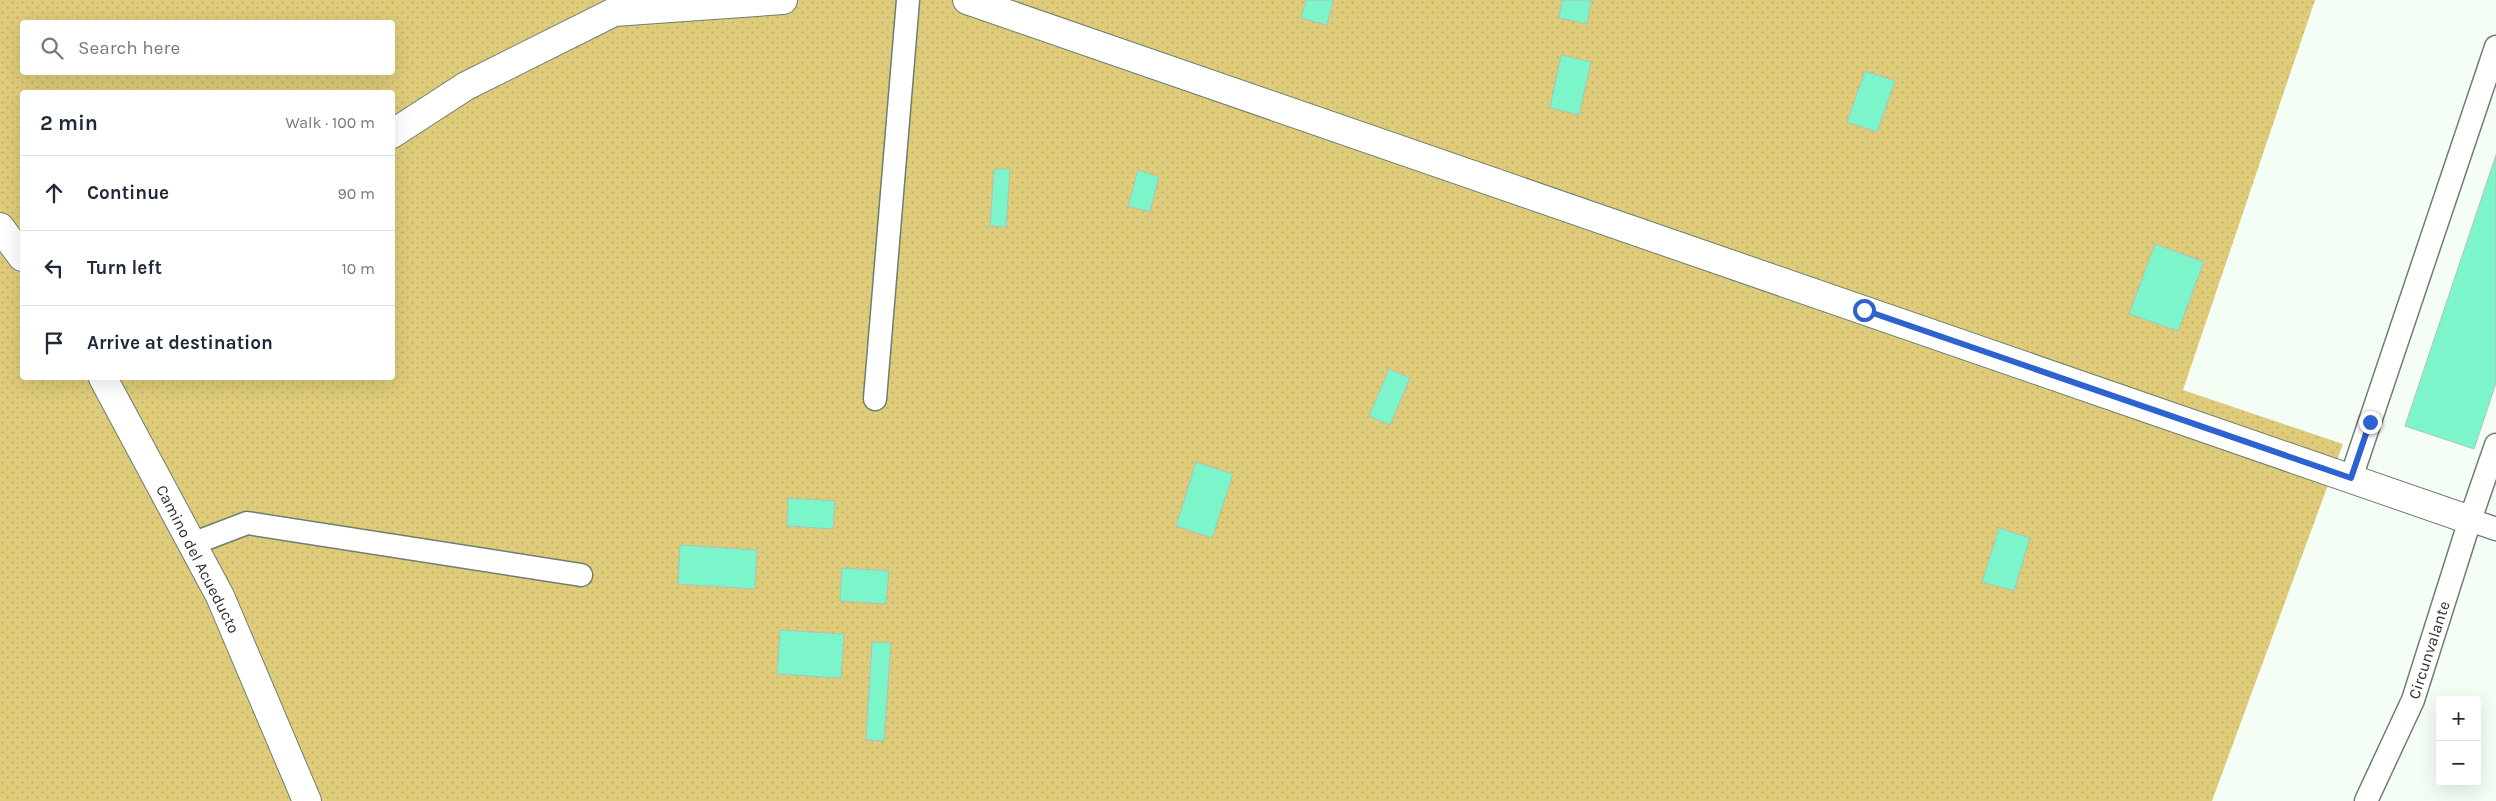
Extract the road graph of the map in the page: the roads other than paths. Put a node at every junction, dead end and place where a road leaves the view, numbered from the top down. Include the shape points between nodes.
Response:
1 (783, 0) edge
2 (908, 0) edge
3 (967, 0) edge
4 (2496, 47) edge
5 (395, 132) edge
6 (0, 227) edge
7 (20, 254) edge
8 (104, 380) edge
9 (875, 399) dead end
10 (2496, 445) edge
11 (2351, 478) junction
12 (2470, 520) junction
13 (2496, 529) edge
14 (192, 544) junction
15 (581, 576) dead end
16 (307, 801) edge
17 (2366, 801) edge

1 - 5 street via 614,12 466,86
2 - 9 lane
3 - 11 street
4 - 11 lane
6 - 7 street
8 - 14 street, Camino del Acueducto
10 - 12 lane, Circunvalante
11 - 12 street
12 - 13 lane
12 - 17 lane, Circunvalante via 2413,700
14 - 15 lane via 247,523
14 - 16 street, Camino del Acueducto via 220,596

